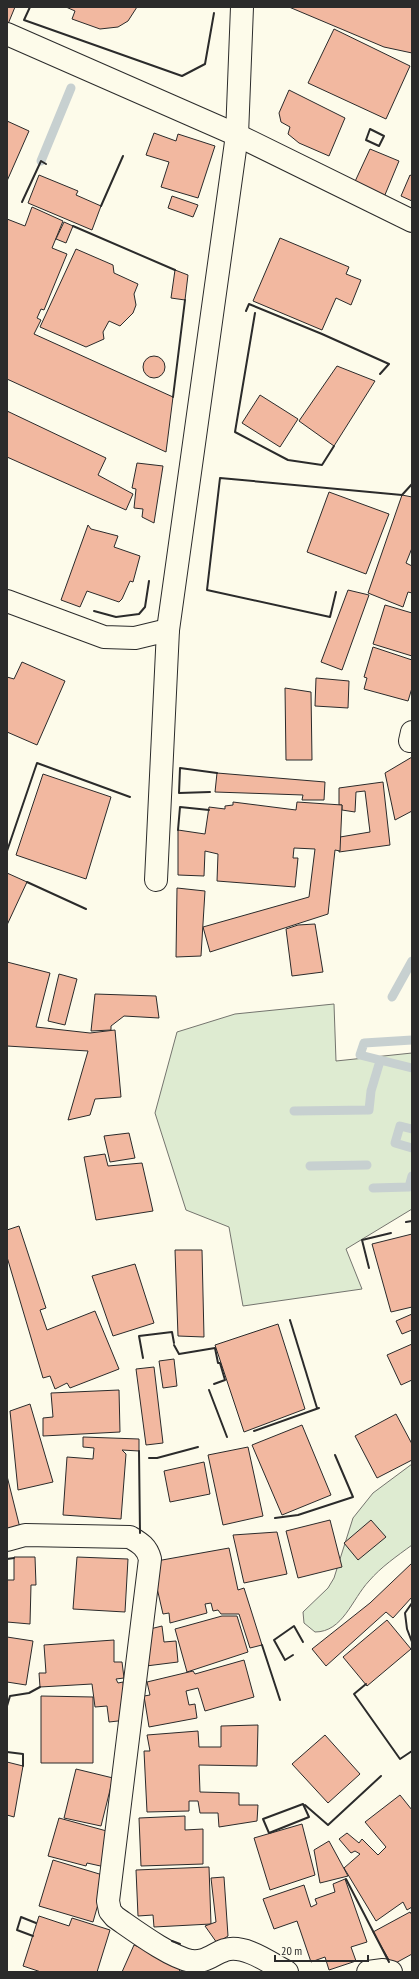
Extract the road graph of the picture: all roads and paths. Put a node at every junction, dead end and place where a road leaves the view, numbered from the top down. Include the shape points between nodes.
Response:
1 (242, 7) edge
2 (7, 34) edge
3 (237, 135) junction
4 (412, 221) edge
5 (7, 601) edge
6 (168, 630) junction
7 (156, 880) dead end
8 (7, 1540) edge
9 (287, 1972) edge
10 (368, 1972) edge
11 (391, 1972) edge

1 - 3 street
2 - 3 street
3 - 4 street
3 - 6 street
5 - 6 street via 104,637 135,638
6 - 7 street
8 - 9 street via 26,1536 130,1537 148,1551 150,1559 108,1901 110,1911 121,1922 180,1958 204,1960 226,1950 237,1949
10 - 11 street

